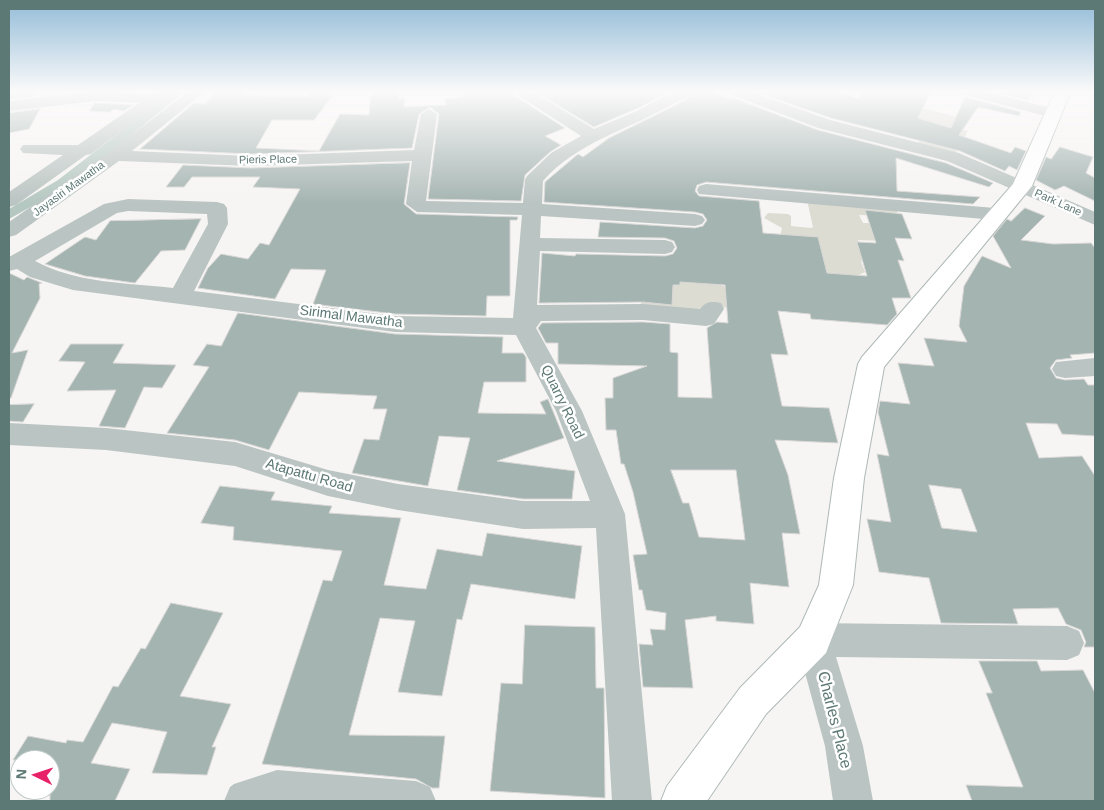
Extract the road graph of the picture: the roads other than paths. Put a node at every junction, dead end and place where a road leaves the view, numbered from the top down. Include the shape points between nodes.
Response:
1 (114, 129) edge
2 (150, 129) edge
3 (426, 129) edge
4 (582, 129) edge
5 (609, 129) edge
6 (843, 129) edge
7 (1047, 129) edge
8 (593, 136) junction
9 (29, 148) dead end
10 (84, 150) junction
11 (421, 155) junction
12 (115, 156) junction
13 (1022, 186) junction
14 (706, 190) dead end
15 (9, 201) edge
16 (532, 210) junction
17 (996, 214) junction
18 (1095, 219) edge
19 (695, 220) dead end
20 (9, 231) edge
21 (530, 244) junction
22 (665, 247) dead end
23 (14, 262) edge
24 (178, 297) junction
25 (713, 308) dead end
26 (524, 327) junction
27 (1095, 367) edge
28 (1065, 369) dead end
29 (9, 434) edge
30 (610, 514) junction
31 (813, 640) junction
32 (1067, 643) dead end
33 (244, 801) edge
34 (416, 801) edge
35 (632, 801) edge
36 (682, 801) edge
37 (853, 801) edge

1 - 10 street
2 - 12 street, Jayasiri Mawatha
3 - 11 street
4 - 8 street
5 - 8 street
6 - 13 street, Park Lane via 953,157
7 - 13 main road
8 - 16 street via 566,150 543,168 534,180
9 - 10 street
10 - 15 street
11 - 12 street, Pieris Place via 251,161
11 - 16 street via 416,204 424,208
12 - 20 street, Jayasiri Mawatha
13 - 17 main road
13 - 18 street, Park Lane
14 - 17 street
16 - 19 street
16 - 21 street
17 - 31 main road via 871,364 849,478 836,585
21 - 22 street
21 - 26 street
23 - 24 street, Sirimal Mawatha via 73,282
23 - 24 street, Sirimal Mawatha via 111,208 128,205 217,208 218,224
24 - 26 street, Sirimal Mawatha via 395,324
25 - 26 street via 706,318 643,312 535,313
26 - 30 street, Quarry Road via 569,410
27 - 28 street
29 - 30 street, Atapattu Road via 106,439 235,454 328,483 398,498 523,515
30 - 35 street, Quarry Road
31 - 32 street
31 - 36 main road via 753,701
31 - 37 street, Charles Place via 844,746
33 - 34 street via 277,790

